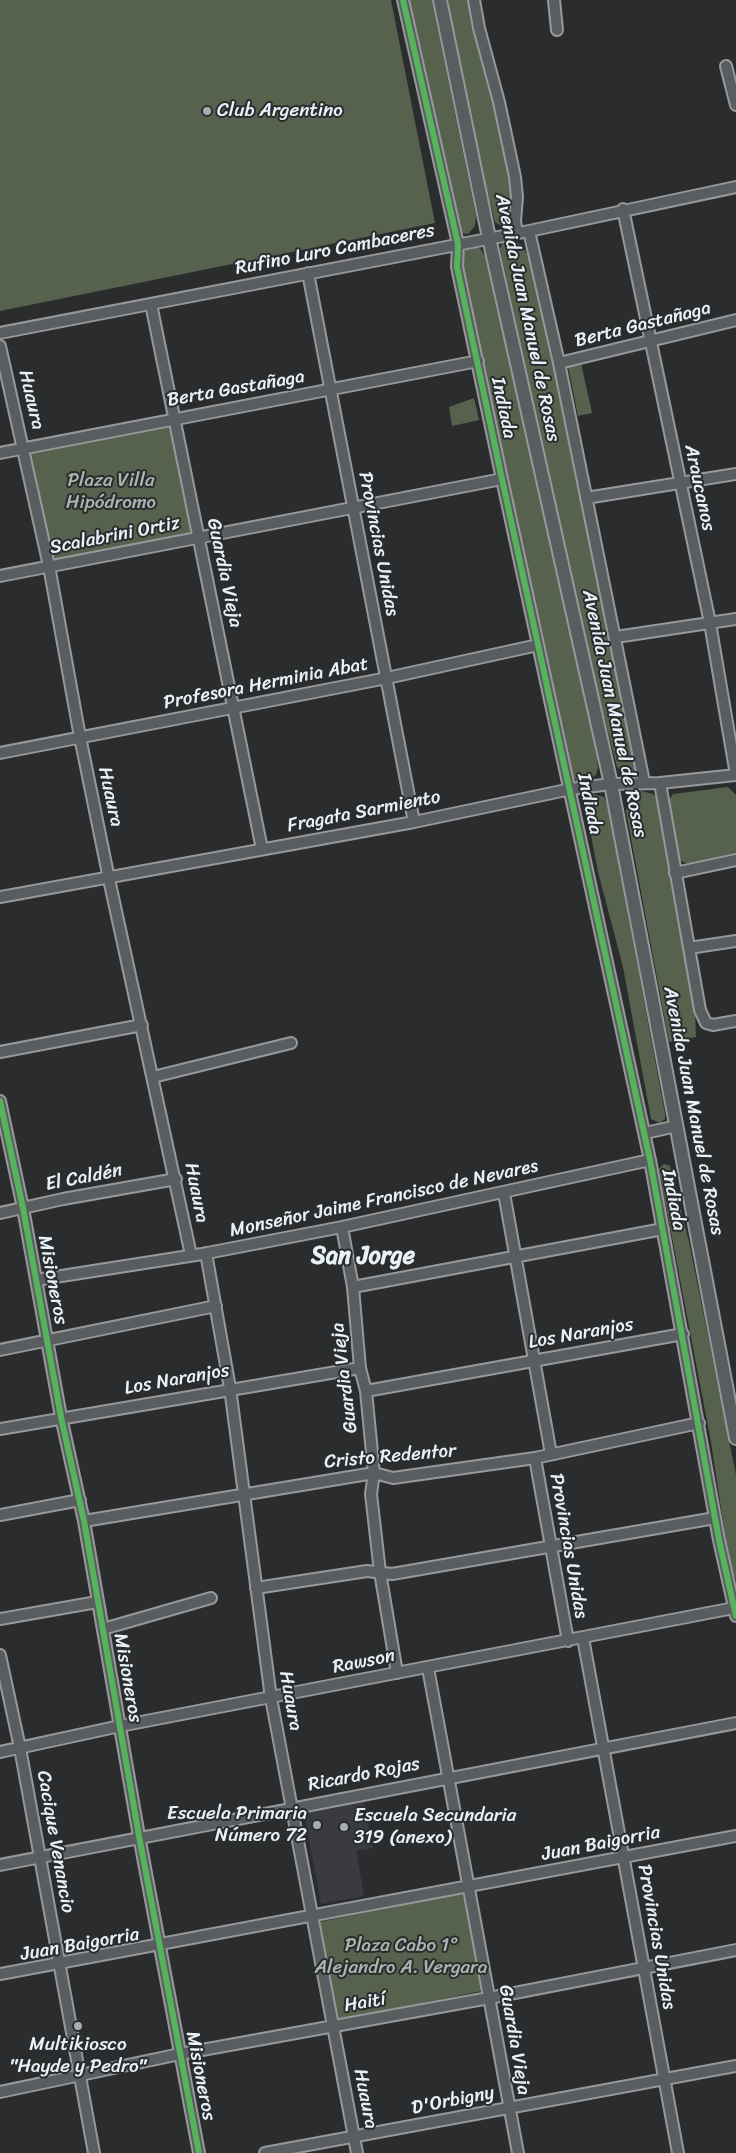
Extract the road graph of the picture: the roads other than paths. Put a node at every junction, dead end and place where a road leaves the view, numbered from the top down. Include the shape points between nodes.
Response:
1 (403, 0) edge
2 (440, 0) edge
3 (474, 0) edge
4 (554, 0) edge
5 (558, 30) dead end
6 (726, 66) dead end
7 (736, 105) edge
8 (736, 187) edge
9 (623, 209) junction
10 (529, 231) junction
11 (517, 233) junction
12 (489, 238) junction
13 (458, 244) junction
14 (308, 273) junction
15 (151, 304) junction
16 (736, 320) edge
17 (0, 333) edge
18 (650, 343) junction
19 (0, 346) edge
20 (478, 361) junction
21 (559, 363) junction
22 (330, 390) junction
23 (174, 418) junction
24 (24, 448) junction
25 (0, 453) edge
26 (736, 474) edge
27 (502, 479) junction
28 (680, 485) junction
29 (586, 498) junction
30 (354, 509) junction
31 (199, 538) junction
32 (49, 566) junction
33 (0, 576) edge
34 (736, 618) edge
35 (710, 623) junction
36 (616, 637) junction
37 (538, 645) junction
38 (387, 678) junction
39 (233, 708) junction
40 (80, 737) junction
41 (0, 752) edge
42 (736, 775) edge
43 (644, 782) junction
44 (660, 783) junction
45 (611, 784) junction
46 (571, 789) junction
47 (414, 822) junction
48 (262, 849) junction
49 (736, 860) edge
50 (675, 873) junction
51 (109, 879) junction
52 (0, 897) edge
53 (736, 942) edge
54 (689, 948) junction
55 (736, 1021) edge
56 (142, 1025) junction
57 (292, 1043) dead end
58 (0, 1052) edge
59 (153, 1077) junction
60 (0, 1101) edge
61 (677, 1126) junction
62 (644, 1133) junction
63 (650, 1160) junction
64 (176, 1179) junction
65 (504, 1193) junction
66 (23, 1208) junction
67 (0, 1213) edge
68 (342, 1227) junction
69 (663, 1229) junction
70 (206, 1253) junction
71 (192, 1255) junction
72 (516, 1256) junction
73 (36, 1280) junction
74 (353, 1287) junction
75 (216, 1306) junction
76 (683, 1334) junction
77 (48, 1340) junction
78 (0, 1350) edge
79 (534, 1360) junction
80 (360, 1368) junction
81 (230, 1388) junction
82 (366, 1391) junction
83 (61, 1417) junction
84 (699, 1423) junction
85 (0, 1429) edge
86 (736, 1438) edge
87 (552, 1454) junction
88 (535, 1458) junction
89 (374, 1473) junction
90 (242, 1493) junction
91 (80, 1500) junction
92 (0, 1515) edge
93 (715, 1518) junction
94 (84, 1521) junction
95 (551, 1547) junction
96 (380, 1572) junction
97 (256, 1588) junction
98 (211, 1598) dead end
99 (97, 1602) junction
100 (735, 1612) edge
101 (0, 1619) edge
102 (103, 1629) junction
103 (583, 1638) junction
104 (568, 1641) junction
105 (0, 1655) edge
106 (428, 1668) junction
107 (397, 1673) junction
108 (271, 1698) junction
109 (736, 1723) edge
110 (120, 1726) junction
111 (20, 1748) junction
112 (604, 1749) junction
113 (0, 1752) edge
114 (448, 1777) junction
115 (292, 1807) junction
116 (139, 1836) junction
117 (736, 1836) edge
118 (40, 1857) junction
119 (624, 1858) junction
120 (0, 1864) edge
121 (469, 1887) junction
122 (312, 1917) junction
123 (160, 1946) junction
124 (736, 1950) edge
125 (59, 1965) junction
126 (644, 1967) junction
127 (0, 1974) edge
128 (489, 1998) junction
129 (333, 2026) junction
130 (180, 2054) junction
131 (736, 2066) edge
132 (80, 2076) junction
133 (665, 2081) junction
134 (0, 2092) edge
135 (509, 2108) junction
136 (354, 2138) junction
137 (94, 2153) edge
138 (199, 2153) edge
139 (265, 2153) edge
140 (357, 2153) edge
141 (518, 2153) edge
142 (678, 2153) edge

1 - 13 street, Indiada
2 - 12 main road, Avenida Juan Manuel de Rosas
3 - 11 street via 515,177
4 - 5 street
6 - 7 street
8 - 9 street, Rufino Luro Cambaceres
9 - 10 street, Rufino Luro Cambaceres
9 - 18 street, Araucanos
10 - 11 street, Rufino Luro Cambaceres
10 - 21 street
11 - 12 street, Rufino Luro Cambaceres
12 - 13 street, Rufino Luro Cambaceres
12 - 45 main road, Avenida Juan Manuel de Rosas
13 - 14 street, Rufino Luro Cambaceres
13 - 20 street, Indiada via 457,267
14 - 15 street, Rufino Luro Cambaceres
14 - 22 street, Provincias Unidas
15 - 17 street, Rufino Luro Cambaceres
15 - 23 street, Guardia Vieja
16 - 18 street, Berta Gastañaga
18 - 21 street, Berta Gastañaga
18 - 28 street, Araucanos
19 - 24 street, Huaura
20 - 22 street, Berta Gastañaga
20 - 27 street, Indiada
21 - 29 street
22 - 23 street, Berta Gastañaga
22 - 30 street, Provincias Unidas
23 - 24 street, Berta Gastañaga
23 - 31 street, Guardia Vieja
24 - 25 street, Berta Gastañaga
24 - 32 street, Huaura
26 - 28 street
27 - 30 street, Scalabrini Ortiz
27 - 37 street, Indiada
28 - 29 street
28 - 35 street, Araucanos
29 - 36 street
30 - 31 street, Scalabrini Ortiz
30 - 38 street, Provincias Unidas
31 - 32 street, Scalabrini Ortiz
31 - 39 street, Guardia Vieja
32 - 33 street, Scalabrini Ortiz
32 - 40 street, Huaura
34 - 35 street
35 - 36 street
35 - 42 street, Araucanos
36 - 43 street
37 - 38 street, Profesora Herminia Abat
37 - 46 street, Indiada
38 - 39 street, Profesora Herminia Abat
38 - 47 street, Provincias Unidas
39 - 40 street, Profesora Herminia Abat
39 - 48 street, Guardia Vieja
40 - 41 street, Profesora Herminia Abat
40 - 51 street, Huaura
42 - 44 street, Fragata Sarmiento
43 - 44 street, Fragata Sarmiento
43 - 45 street, Fragata Sarmiento
44 - 50 street
45 - 46 street, Fragata Sarmiento
45 - 61 main road, Avenida Juan Manuel de Rosas
46 - 47 street, Fragata Sarmiento
46 - 62 street, Indiada
47 - 48 street, Fragata Sarmiento
48 - 51 street, Fragata Sarmiento
49 - 50 street
50 - 54 street
51 - 52 street, Fragata Sarmiento
51 - 56 street, Huaura
53 - 54 street
54 - 55 street via 700,1010 706,1023
56 - 58 street
56 - 59 street, Huaura
57 - 59 street
59 - 64 street, Huaura
60 - 66 street, Misioneros
61 - 62 street
61 - 86 main road, Avenida Juan Manuel de Rosas
62 - 63 street, Indiada
63 - 65 street, Monseñor Jaime Francisco de Nevares
63 - 69 street, Indiada
64 - 66 street, El Caldén
64 - 71 street, Huaura
65 - 68 street, Monseñor Jaime Francisco de Nevares
65 - 72 street, Provincias Unidas
66 - 67 street, El Caldén
66 - 73 street, Misioneros
68 - 70 street, Monseñor Jaime Francisco de Nevares
68 - 74 street, Guardia Vieja
69 - 72 street
69 - 76 street, Indiada
70 - 71 street, Monseñor Jaime Francisco de Nevares
70 - 75 street, Huaura
71 - 73 street, Monseñor Jaime Francisco de Nevares
72 - 74 street
72 - 79 street, Provincias Unidas
73 - 77 street, Misioneros
74 - 80 street, Guardia Vieja
75 - 77 street
75 - 81 street, Huaura
76 - 79 street, Los Naranjos
76 - 84 street, Indiada
77 - 78 street
77 - 83 street, Misioneros
79 - 82 street, Los Naranjos
79 - 87 street, Provincias Unidas
80 - 81 street, Los Naranjos
80 - 82 street, Guardia Vieja
81 - 83 street, Los Naranjos
81 - 90 street, Huaura
82 - 89 street, Guardia Vieja
83 - 85 street, Los Naranjos
83 - 91 street, Misioneros
84 - 87 street, Cristo Redentor
84 - 93 street, Indiada
87 - 88 street, Cristo Redentor
88 - 89 street, Cristo Redentor via 393,1478
88 - 95 street, Provincias Unidas
89 - 90 street, Cristo Redentor
89 - 96 street, Guardia Vieja via 371,1494
90 - 94 street, Cristo Redentor
90 - 97 street, Huaura
91 - 92 street
91 - 94 street, Misioneros
93 - 95 street
93 - 100 street, Indiada
94 - 99 street, Misioneros
95 - 96 street via 392,1574
95 - 104 street, Provincias Unidas
96 - 97 street via 367,1571
96 - 107 street, Guardia Vieja
97 - 108 street, Huaura
98 - 102 street
99 - 101 street
99 - 102 street, Misioneros
100 - 103 street, Rawson
102 - 110 street, Misioneros
103 - 104 street, Rawson
103 - 112 street, Provincias Unidas
104 - 106 street, Rawson
105 - 111 street, Cacique Venancio
106 - 107 street, Rawson
106 - 114 street, Guardia Vieja
107 - 108 street, Rawson
108 - 110 street, Rawson
108 - 115 street, Huaura
109 - 112 street, Ricardo Rojas
110 - 111 street, Rawson
110 - 116 street, Misioneros
111 - 113 street, Rawson
111 - 118 street, Cacique Venancio
112 - 114 street, Ricardo Rojas
112 - 119 street, Provincias Unidas
114 - 115 street, Ricardo Rojas
114 - 121 street, Guardia Vieja
115 - 116 street, Ricardo Rojas
115 - 122 street, Huaura
116 - 118 street, Ricardo Rojas
116 - 123 street, Misioneros
117 - 119 street, Juan Baigorria
118 - 120 street, Ricardo Rojas
118 - 125 street, Cacique Venancio
119 - 121 street, Juan Baigorria
119 - 126 street, Provincias Unidas
121 - 122 street, Juan Baigorria
121 - 128 street, Guardia Vieja
122 - 123 street, Juan Baigorria
122 - 129 street, Huaura
123 - 125 street, Juan Baigorria
123 - 130 street, Misioneros
124 - 126 street, Haití
125 - 127 street, Juan Baigorria
125 - 132 street, Cacique Venancio
126 - 128 street, Haití
126 - 133 street, Provincias Unidas
128 - 129 street, Haití
128 - 135 street, Guardia Vieja
129 - 130 street, Haití
129 - 136 street, Huaura
130 - 132 street, Haití
130 - 138 street, Misioneros
131 - 133 street, D'Orbigny
132 - 134 street, Haití
132 - 137 street, Cacique Venancio
133 - 135 street, D'Orbigny
133 - 142 street, Provincias Unidas
135 - 136 street, D'Orbigny
135 - 141 street, Guardia Vieja
136 - 139 street, D'Orbigny
136 - 140 street, Huaura

